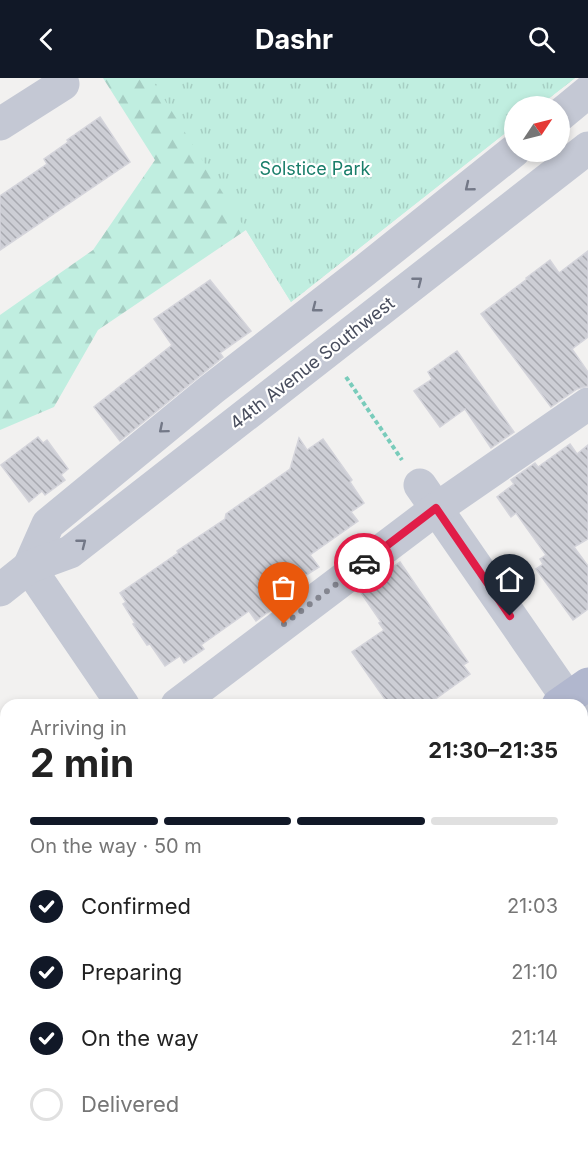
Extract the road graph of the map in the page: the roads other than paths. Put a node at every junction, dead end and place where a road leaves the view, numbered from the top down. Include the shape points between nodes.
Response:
1 (63, 84) dead end
2 (588, 92) edge
3 (570, 107) edge
4 (0, 123) edge
5 (588, 148) edge
6 (504, 159) edge
7 (588, 404) edge
8 (420, 486) junction
9 (29, 567) junction
10 (0, 590) edge
11 (119, 699) edge
12 (184, 699) edge
13 (570, 699) edge

1 - 4 street
2 - 3 street
9 -> 5 street, 44th Avenue Southwest via 70,552
6 -> 9 street, 44th Avenue Southwest via 212,388 48,524
7 - 8 street
8 - 12 street
8 - 13 street
9 - 10 street, 44th Avenue Southwest
9 - 11 street

